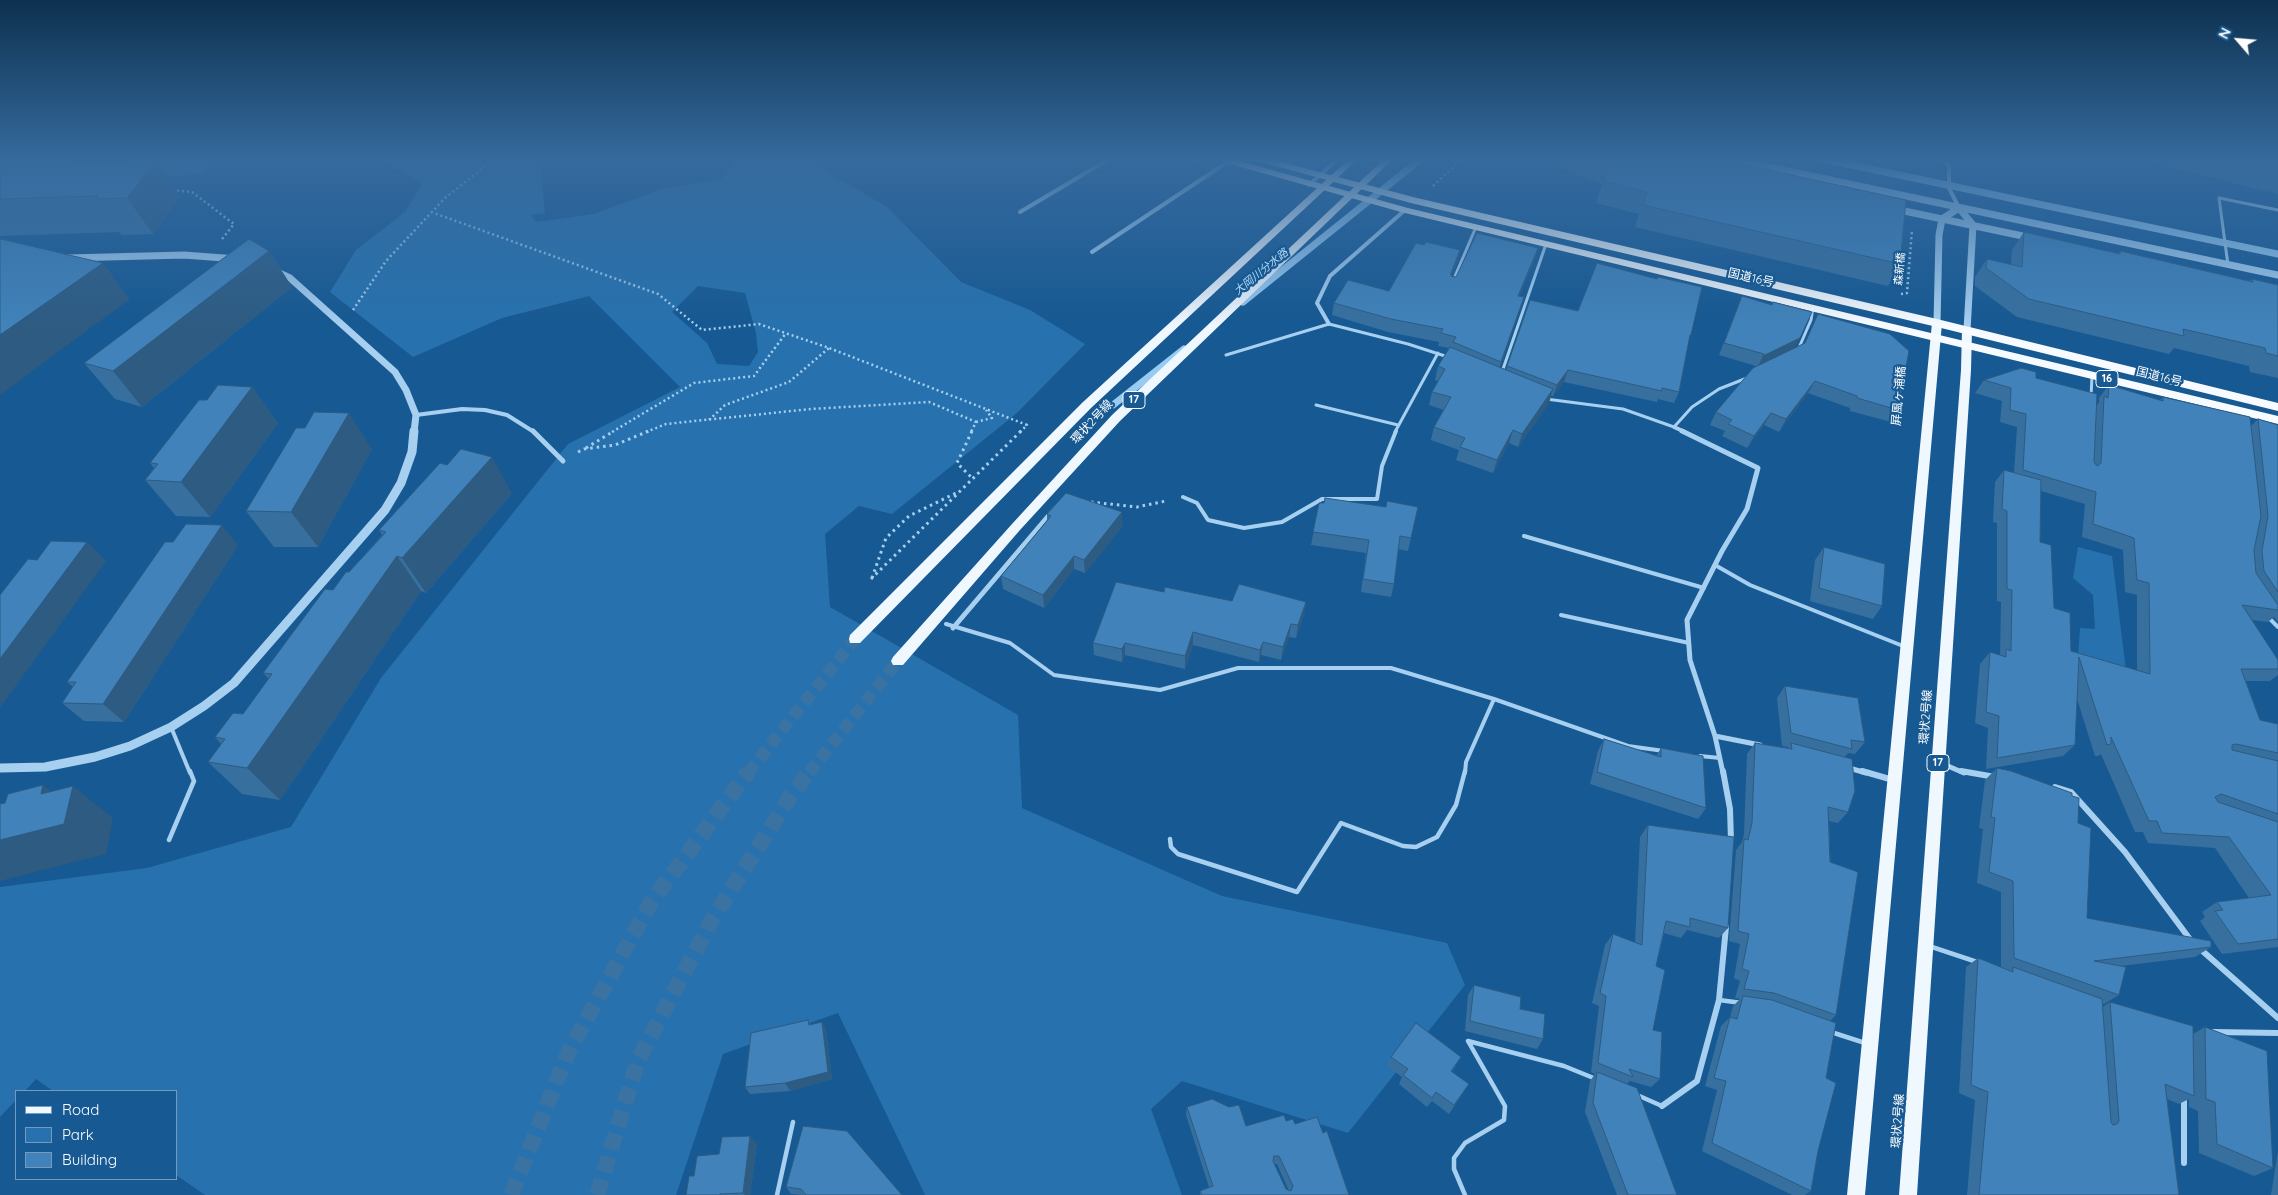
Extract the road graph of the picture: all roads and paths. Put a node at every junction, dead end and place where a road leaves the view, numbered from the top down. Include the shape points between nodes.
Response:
1 (221, 214) edge
2 (429, 214) edge
3 (436, 214) edge
4 (1146, 214) edge
5 (1294, 214) edge
6 (1331, 214) edge
7 (1401, 214) edge
8 (1421, 214) edge
9 (1470, 214) edge
10 (1917, 214) edge
11 (1950, 214) edge
12 (1963, 214) edge
13 (1986, 214) edge
14 (2221, 214) edge
15 (1942, 219) junction
16 (1906, 225) edge
17 (1972, 226) junction
18 (1476, 227) junction
19 (2041, 240) edge
20 (1546, 244) junction
21 (1092, 252) dead end
22 (210, 255) junction
23 (57, 258) edge
24 (245, 260) edge
25 (2228, 265) junction
26 (268, 267) edge
27 (2278, 275) edge
28 (1451, 286) edge
29 (1899, 294) dead end
30 (1813, 307) junction
31 (1936, 323) junction
32 (1329, 324) junction
33 (343, 326) junction
34 (1966, 330) junction
35 (786, 333) junction
36 (1935, 338) junction
37 (1966, 345) junction
38 (829, 348) junction
39 (1438, 353) junction
40 (1797, 353) edge
41 (1226, 355) dead end
42 (1451, 358) edge
43 (2092, 375) junction
44 (1749, 376) edge
45 (1500, 379) edge
46 (1538, 396) edge
47 (2091, 400) edge
48 (1316, 405) dead end
49 (2278, 407) edge
50 (984, 408) junction
51 (416, 415) junction
52 (708, 420) junction
53 (2278, 420) edge
54 (976, 422) junction
55 (1398, 425) junction
56 (1674, 427) junction
57 (584, 449) junction
58 (564, 461) joint
59 (972, 478) junction
60 (958, 491) junction
61 (1183, 497) joint
62 (1090, 502) edge
63 (1056, 507) edge
64 (1524, 536) dead end
65 (1715, 565) junction
66 (1704, 588) junction
67 (2263, 610) edge
68 (1561, 615) dead end
69 (946, 624) dead end
70 (2278, 627) edge
71 (954, 628) junction
72 (855, 639) tunnel mouth
73 (1689, 643) junction
74 (1905, 647) junction
75 (898, 661) tunnel mouth
76 (1494, 699) junction
77 (171, 727) junction
78 (1715, 736) junction
79 (1769, 747) edge
80 (1674, 752) edge
81 (1692, 755) edge
82 (1720, 758) junction
83 (1938, 762) junction
84 (1842, 765) edge
85 (0, 768) edge
86 (2004, 778) edge
87 (1896, 781) junction
88 (2052, 786) edge
89 (1170, 839) dead end
90 (169, 840) dead end
91 (1731, 844) edge
92 (1726, 921) edge
93 (1925, 944) junction
94 (1981, 964) edge
95 (1719, 1000) junction
96 (1746, 1004) edge
97 (2278, 1018) edge
98 (1826, 1030) edge
99 (2202, 1032) dead end
100 (2278, 1034) edge
101 (1871, 1045) junction
102 (1600, 1081) edge
103 (2184, 1088) edge
104 (1628, 1091) edge
105 (1662, 1106) joint
106 (793, 1122) dead end
107 (2184, 1163) dead end
108 (777, 1195) edge
109 (1465, 1195) edge
110 (1856, 1195) edge
111 (1908, 1195) edge

1 - 22 path via 234,224
2 - 33 path via 386,261
3 - 35 path via 658,294 702,330 759,324
4 - 21 street
5 - 72 main road, 環状2号線 / 17 via 1086,405
6 - 75 main road, 環状2号線 / 17 via 1116,418
7 - 32 street via 1330,276 1317,303
8 - 18 highway, 国道16号 / 16
9 - 31 highway, 国道16号 / 16
10 - 15 street
11 - 15 street
12 - 17 street
13 - 25 street
14 - 25 lane
15 - 17 street
15 - 31 street
16 - 29 path, 森新橋 via 1912,230 1907,293
17 - 19 street
17 - 34 street
18 - 20 highway, 国道16号 / 16
18 - 28 lane
20 - 30 highway, 国道16号 / 16
20 - 45 lane
22 - 23 street
22 - 24 street
25 - 27 street
26 - 33 street via 290,278
30 - 36 highway, 国道16号 / 16
30 - 40 lane
31 - 34 highway, 16
31 - 36 main road, 環状2号線
32 - 39 lane
32 - 41 lane
33 - 51 street via 395,372
34 - 37 main road, 環状2号線 / 17
34 - 49 highway, 国道16号 / 16
35 - 38 path
35 - 57 path via 754,376 694,383
36 - 37 highway, 国道16号 / 16
36 - 74 main road, 環状2号線
37 - 43 highway, 国道16号 / 16
37 - 83 main road, 環状2号線 / 17
38 - 50 path
38 - 52 path via 789,382 725,405
39 - 42 lane
39 - 55 lane
43 - 47 lane
43 - 53 highway, 国道16号 / 16 via 2241,415
44 - 56 lane via 1719,389 1692,407
46 - 56 lane via 1623,409
48 - 55 lane
50 - 54 path via 992,418
50 - 59 path via 1027,425
51 - 58 street via 462,408 507,416 533,431
51 - 77 street via 412,452 401,483 385,510 250,667 234,683
52 - 54 path via 811,409 929,402
52 - 57 path via 666,424 614,444
54 - 59 path via 958,463
55 - 61 lane via 1382,466 1377,499 1322,499 1282,522 1244,528 1208,520 1196,503
56 - 65 street via 1758,468 1747,509
57 - 58 path
59 - 60 path
60 - 60 path via 923,526 872,579 886,538 909,516
61 - 62 path via 1137,507
63 - 71 street
64 - 66 lane
65 - 66 street
65 - 74 lane via 1750,585
66 - 73 street via 1687,620
67 - 70 lane
68 - 73 lane
69 - 71 lane
71 - 76 lane via 1010,643 1054,675 1160,690 1238,668 1391,668
73 - 78 street via 1690,660
74 - 87 main road, 環状2号線
76 - 80 lane via 1628,746
76 - 89 lane via 1466,762 1456,805 1437,837 1416,847 1403,846 1341,823 1297,892 1178,854 1171,847
77 - 85 street via 130,746 95,757 45,767
77 - 90 lane via 194,781
78 - 79 street
78 - 82 street
81 - 82 lane
82 - 91 street via 1730,809
83 - 86 street via 1965,773
83 - 93 main road, 環状2号線 / 17
84 - 87 street
87 - 101 main road, 環状2号線
88 - 97 street via 2071,792 2125,852 2186,935 2223,972
92 - 95 street
93 - 94 lane
93 - 111 main road, 環状2号線 / 17
95 - 96 lane
95 - 105 street via 1697,1081
98 - 101 lane
99 - 100 street
101 - 110 main road, 環状2号線
102 - 109 lane via 1564,1066 1468,1041 1505,1106 1504,1120 1464,1143 1454,1158 1454,1170
103 - 107 street
104 - 105 lane
106 - 108 lane

